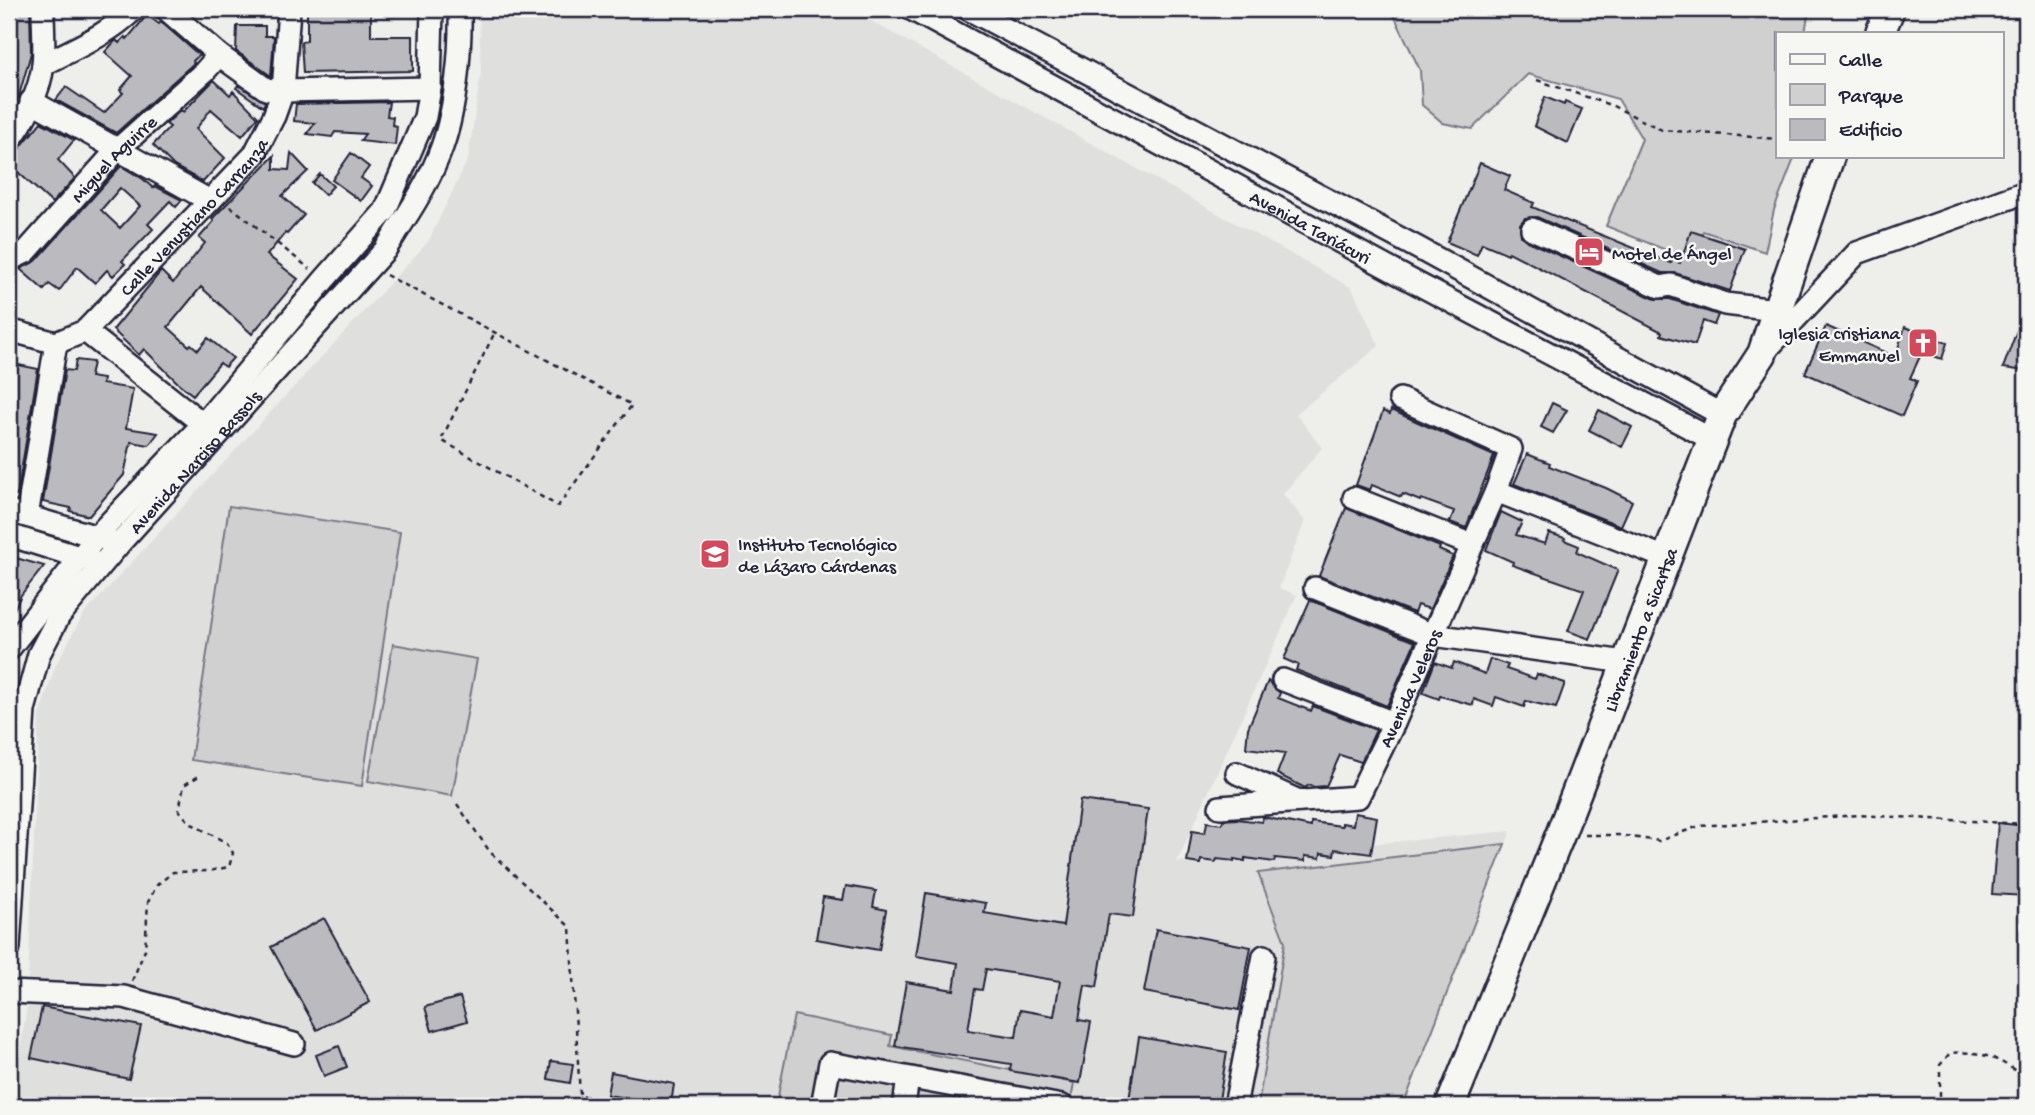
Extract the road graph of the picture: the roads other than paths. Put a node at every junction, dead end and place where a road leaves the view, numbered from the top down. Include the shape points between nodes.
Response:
1 (43, 9) edge
2 (134, 9) edge
3 (166, 9) edge
4 (289, 9) edge
5 (432, 9) edge
6 (460, 9) edge
7 (911, 9) edge
8 (968, 9) edge
9 (1890, 9) edge
10 (1880, 32) edge
11 (219, 55) junction
12 (43, 65) junction
13 (430, 88) junction
14 (283, 91) junction
15 (31, 101) junction
16 (417, 136) junction
17 (9, 141) edge
18 (442, 148) junction
19 (117, 150) junction
20 (1829, 158) edge
21 (2026, 192) edge
22 (214, 198) junction
23 (1532, 229) dead end
24 (1418, 248) junction
25 (9, 260) edge
26 (1403, 276) junction
27 (1776, 310) junction
28 (9, 330) edge
29 (85, 331) junction
30 (56, 343) junction
31 (1762, 354) junction
32 (1400, 399) dead end
33 (203, 424) junction
34 (1717, 428) junction
35 (1496, 491) junction
36 (1354, 498) dead end
37 (18, 513) edge
38 (9, 535) edge
39 (97, 536) junction
40 (120, 543) junction
41 (1472, 545) junction
42 (81, 557) junction
43 (1666, 558) junction
44 (103, 566) junction
45 (1315, 589) dead end
46 (1433, 635) junction
47 (9, 649) edge
48 (1625, 662) junction
49 (1283, 680) dead end
50 (1394, 723) junction
51 (15, 757) edge
52 (1237, 773) dead end
53 (1301, 802) junction
54 (1220, 807) dead end
55 (9, 947) edge
56 (1264, 956) dead end
57 (9, 992) edge
58 (294, 1044) dead end
59 (908, 1078) junction
60 (822, 1106) edge
61 (904, 1106) edge
62 (1062, 1106) edge
63 (1235, 1106) edge
64 (1450, 1106) edge

1 - 12 street
2 - 12 street via 97,38
3 - 11 street
4 - 14 street, Calle Venustiano Carranza
5 - 13 street, Avenida Narciso Bassols
6 - 18 street, Avenida Narciso Bassols via 461,41
7 - 26 street, Avenida Tariácuri
8 - 24 street, Avenida Tariácuri
9 - 10 main road
11 - 14 street via 266,89
11 - 19 street, Miguel Aguirre
12 - 15 street
13 - 14 street
13 - 16 street, Avenida Narciso Bassols
14 - 22 street, Calle Venustiano Carranza via 254,155
15 - 17 street
15 - 19 street
16 - 18 street
16 - 33 street, Avenida Narciso Bassols via 385,211
18 - 40 street, Avenida Narciso Bassols via 385,250
19 - 22 street
19 - 25 street, Miguel Aguirre via 26,252
20 - 27 main road, Libramiento a Sicartsa
21 - 31 street via 1857,253
22 - 29 street, Calle Venustiano Carranza
23 - 27 street via 1660,287 1671,285 1726,304
24 - 26 street
24 - 34 street, Avenida Tariácuri
26 - 34 street, Avenida Tariácuri
27 - 31 main road, Libramiento a Sicartsa
28 - 30 street
29 - 30 street, Calle Venustiano Carranza
29 - 33 street
30 - 37 street
31 - 34 main road, Libramiento a Sicartsa
32 - 35 street, Avenida Veleros via 1511,449
33 - 39 street, Avenida Narciso Bassols
34 - 43 main road, Libramiento a Sicartsa
35 - 41 street, Avenida Veleros
35 - 43 street
36 - 41 street
37 - 39 street
38 - 42 street
39 - 40 street
39 - 42 street, Avenida Narciso Bassols
40 - 44 street, Avenida Narciso Bassols
41 - 46 street, Avenida Veleros
42 - 44 street
42 - 47 street, Avenida Narciso Bassols
43 - 48 main road, Libramiento a Sicartsa
44 - 51 street, Avenida Narciso Bassols via 59,616 39,654
45 - 46 street
46 - 48 street
46 - 50 street, Avenida Veleros
48 - 64 main road, Libramiento a Sicartsa
49 - 50 street
50 - 53 street, Avenida Veleros via 1359,797
51 - 55 street, Avenida Narciso Bassols
52 - 53 street
53 - 54 street, Avenida Veleros
56 - 63 street
57 - 58 street via 124,997
59 - 60 street via 830,1063
59 - 61 street
59 - 62 street

